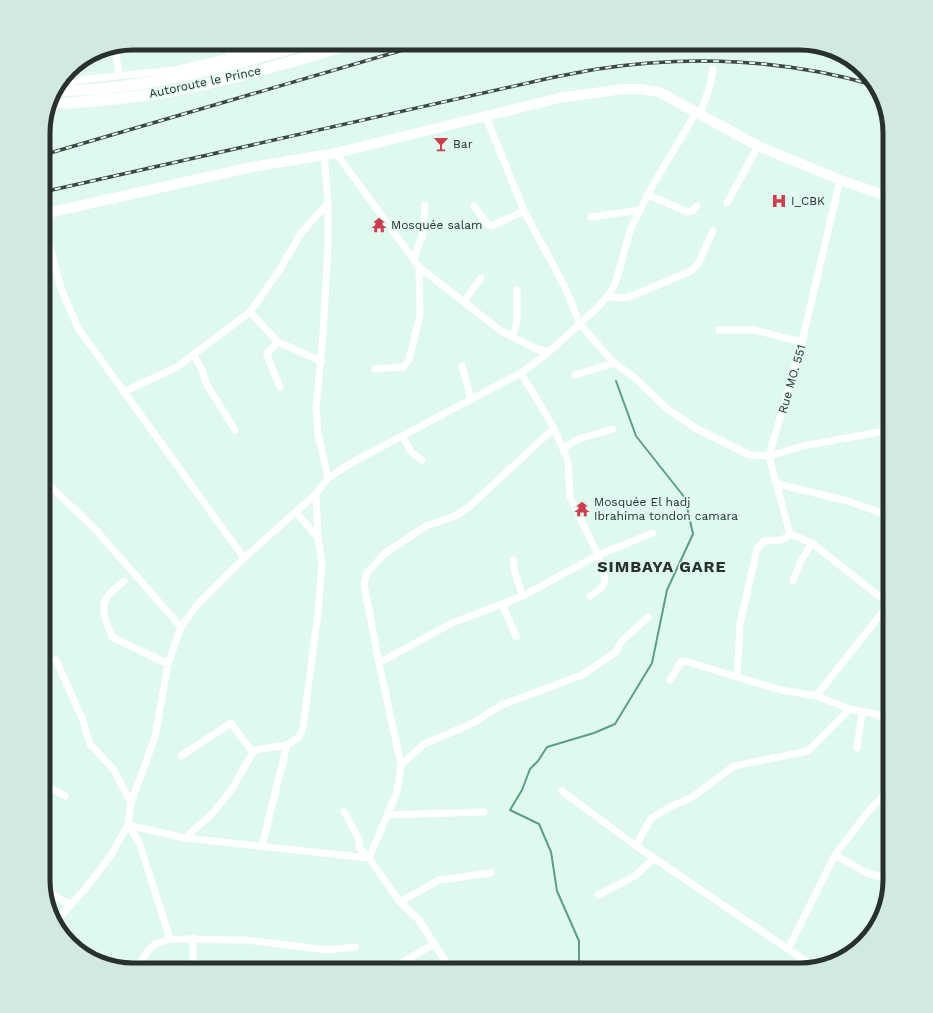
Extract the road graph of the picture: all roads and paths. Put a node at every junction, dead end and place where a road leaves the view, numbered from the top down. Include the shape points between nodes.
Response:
1 (228, 50) edge
2 (254, 50) edge
3 (284, 50) edge
4 (333, 50) edge
5 (116, 52) edge
6 (231, 57) junction
7 (713, 69) dead end
8 (119, 76) junction
9 (68, 81) edge
10 (62, 90) edge
11 (55, 104) edge
12 (698, 114) junction
13 (486, 117) junction
14 (758, 146) junction
15 (336, 153) junction
16 (324, 155) junction
17 (840, 180) junction
18 (883, 194) edge
19 (648, 195) junction
20 (328, 203) junction
21 (727, 203) dead end
22 (425, 205) dead end
23 (474, 206) dead end
24 (697, 206) dead end
25 (640, 210) junction
26 (524, 211) junction
27 (50, 212) edge
28 (591, 216) dead end
29 (713, 231) dead end
30 (50, 246) edge
31 (414, 259) junction
32 (419, 267) junction
33 (482, 278) dead end
34 (517, 290) dead end
35 (608, 296) junction
36 (464, 302) junction
37 (250, 312) junction
38 (580, 324) junction
39 (719, 330) dead end
40 (513, 337) junction
41 (278, 342) junction
42 (802, 342) junction
43 (549, 352) junction
44 (193, 354) junction
45 (321, 361) junction
46 (614, 362) junction
47 (462, 366) dead end
48 (375, 369) dead end
49 (521, 373) junction
50 (575, 375) dead end
51 (280, 387) dead end
52 (123, 392) junction
53 (471, 400) junction
54 (554, 428) junction
55 (612, 429) dead end
56 (236, 430) dead end
57 (883, 431) edge
58 (402, 436) junction
59 (563, 448) junction
60 (769, 456) junction
61 (422, 460) dead end
62 (328, 478) junction
63 (777, 484) junction
64 (50, 485) edge
65 (316, 494) junction
66 (296, 512) junction
67 (883, 514) edge
68 (653, 533) dead end
69 (790, 534) junction
70 (318, 538) junction
71 (812, 543) junction
72 (598, 555) junction
73 (244, 558) junction
74 (513, 560) dead end
75 (124, 581) dead end
76 (793, 581) dead end
77 (523, 596) junction
78 (590, 596) dead end
79 (883, 599) edge
80 (502, 604) junction
81 (883, 613) edge
82 (648, 617) dead end
83 (181, 627) junction
84 (516, 636) dead end
85 (56, 660) dead end
86 (379, 663) junction
87 (168, 664) junction
88 (737, 677) junction
89 (670, 680) dead end
90 (816, 696) junction
91 (850, 709) junction
92 (862, 713) junction
93 (883, 718) edge
94 (287, 745) junction
95 (857, 748) dead end
96 (253, 753) junction
97 (181, 756) dead end
98 (401, 765) junction
99 (50, 787) edge
100 (562, 791) dead end
101 (65, 796) dead end
102 (883, 796) edge
103 (131, 803) junction
104 (344, 811) dead end
105 (484, 812) dead end
106 (387, 815) junction
107 (128, 825) junction
108 (185, 838) junction
109 (262, 846) junction
110 (636, 846) junction
111 (835, 855) junction
112 (369, 858) junction
113 (654, 858) junction
114 (490, 873) dead end
115 (883, 877) edge
116 (51, 893) edge
117 (598, 895) dead end
118 (400, 902) junction
119 (70, 905) junction
120 (59, 917) edge
121 (193, 938) junction
122 (170, 939) junction
123 (434, 944) junction
124 (355, 947) dead end
125 (788, 948) junction
126 (808, 962) edge
127 (140, 963) edge
128 (193, 963) edge
129 (401, 963) edge
130 (446, 963) edge

1 - 6 street
2 - 6 street
3 - 10 main road, Autoroute le Prince via 182,76 100,88
4 - 11 main road, Autoroute le Prince via 260,71 176,90
5 - 8 street
6 - 8 street via 174,70
7 - 12 street via 704,104
8 - 9 street
12 - 13 street via 659,92 623,89 559,98
12 - 14 street
12 - 19 street
13 - 15 street
13 - 26 street
14 - 17 street
14 - 21 street
15 - 16 street
15 - 31 street
16 - 20 street
16 - 27 street via 252,167
17 - 18 street
17 - 42 street, Rue MO. 551
19 - 24 street via 688,212
19 - 25 street
20 - 37 street via 301,233 279,271
20 - 45 street
22 - 31 street via 423,233
23 - 26 street via 491,226
25 - 28 street
25 - 35 street via 630,231 615,284
26 - 38 street via 565,287
29 - 35 street via 698,264 691,272 629,297
30 - 52 street via 60,286 78,328
31 - 32 street
32 - 36 street
32 - 48 street via 420,315 408,360 403,367
33 - 36 street
34 - 40 street via 517,321
35 - 38 street
36 - 40 street via 501,331
37 - 41 street
37 - 44 street
38 - 43 street
38 - 46 street
39 - 42 street via 754,330
40 - 43 street
41 - 45 street
41 - 51 street via 267,355
42 - 60 street, Rue MO. 551
43 - 49 street
44 - 52 street via 177,367
44 - 56 street via 206,383
45 - 62 street via 318,433
46 - 50 street
46 - 60 street via 666,408 698,429 750,455
47 - 53 street
49 - 53 street
49 - 54 street
52 - 73 street
53 - 58 street
54 - 59 street
54 - 86 street via 470,506 455,516 412,534 375,562 367,573 364,584
55 - 59 street
57 - 60 street via 803,446
58 - 61 street via 412,453
58 - 62 street
59 - 72 street via 568,461 570,497
60 - 63 street
62 - 65 street
63 - 67 street
63 - 69 street
64 - 83 street via 96,530
65 - 66 street
65 - 70 street
66 - 70 street
66 - 73 street
68 - 72 street
69 - 71 street
69 - 88 street via 782,540 764,542 757,549 740,624
70 - 94 street via 322,564 303,727 299,737
71 - 76 street
71 - 79 street
72 - 77 street
72 - 78 street via 605,582
73 - 83 street via 197,605
74 - 77 street
75 - 87 street via 106,597 106,622 112,637
77 - 80 street
80 - 84 street
80 - 86 street via 452,623
81 - 90 street
82 - 98 street via 621,642 616,652 582,675 502,705 471,724 424,744
83 - 87 street
85 - 103 street via 82,718 90,744 114,770
86 - 98 street
87 - 103 street via 155,737
88 - 89 street via 685,660
88 - 90 street via 782,690
90 - 91 street
91 - 92 street
91 - 110 street via 808,751 734,766 691,798 651,818
92 - 93 street
92 - 95 street
94 - 96 street via 254,750
94 - 109 street
96 - 97 street via 231,723
96 - 108 street via 232,789 213,813
98 - 106 street via 397,792
99 - 101 street
100 - 110 street
102 - 111 street
103 - 107 street
104 - 112 street via 360,847
105 - 106 street
106 - 112 street
107 - 108 street
107 - 119 street via 111,855
107 - 122 street via 139,842
108 - 109 street
109 - 112 street
110 - 113 street
111 - 115 street via 867,872
111 - 125 street
112 - 118 street
113 - 117 street via 636,876
113 - 125 street
114 - 118 street via 438,880
116 - 119 street
118 - 123 street via 419,920
119 - 120 street
121 - 122 street
121 - 124 street via 246,940 326,950
121 - 128 street
122 - 127 street via 154,944
123 - 129 street
123 - 130 street
125 - 126 street

